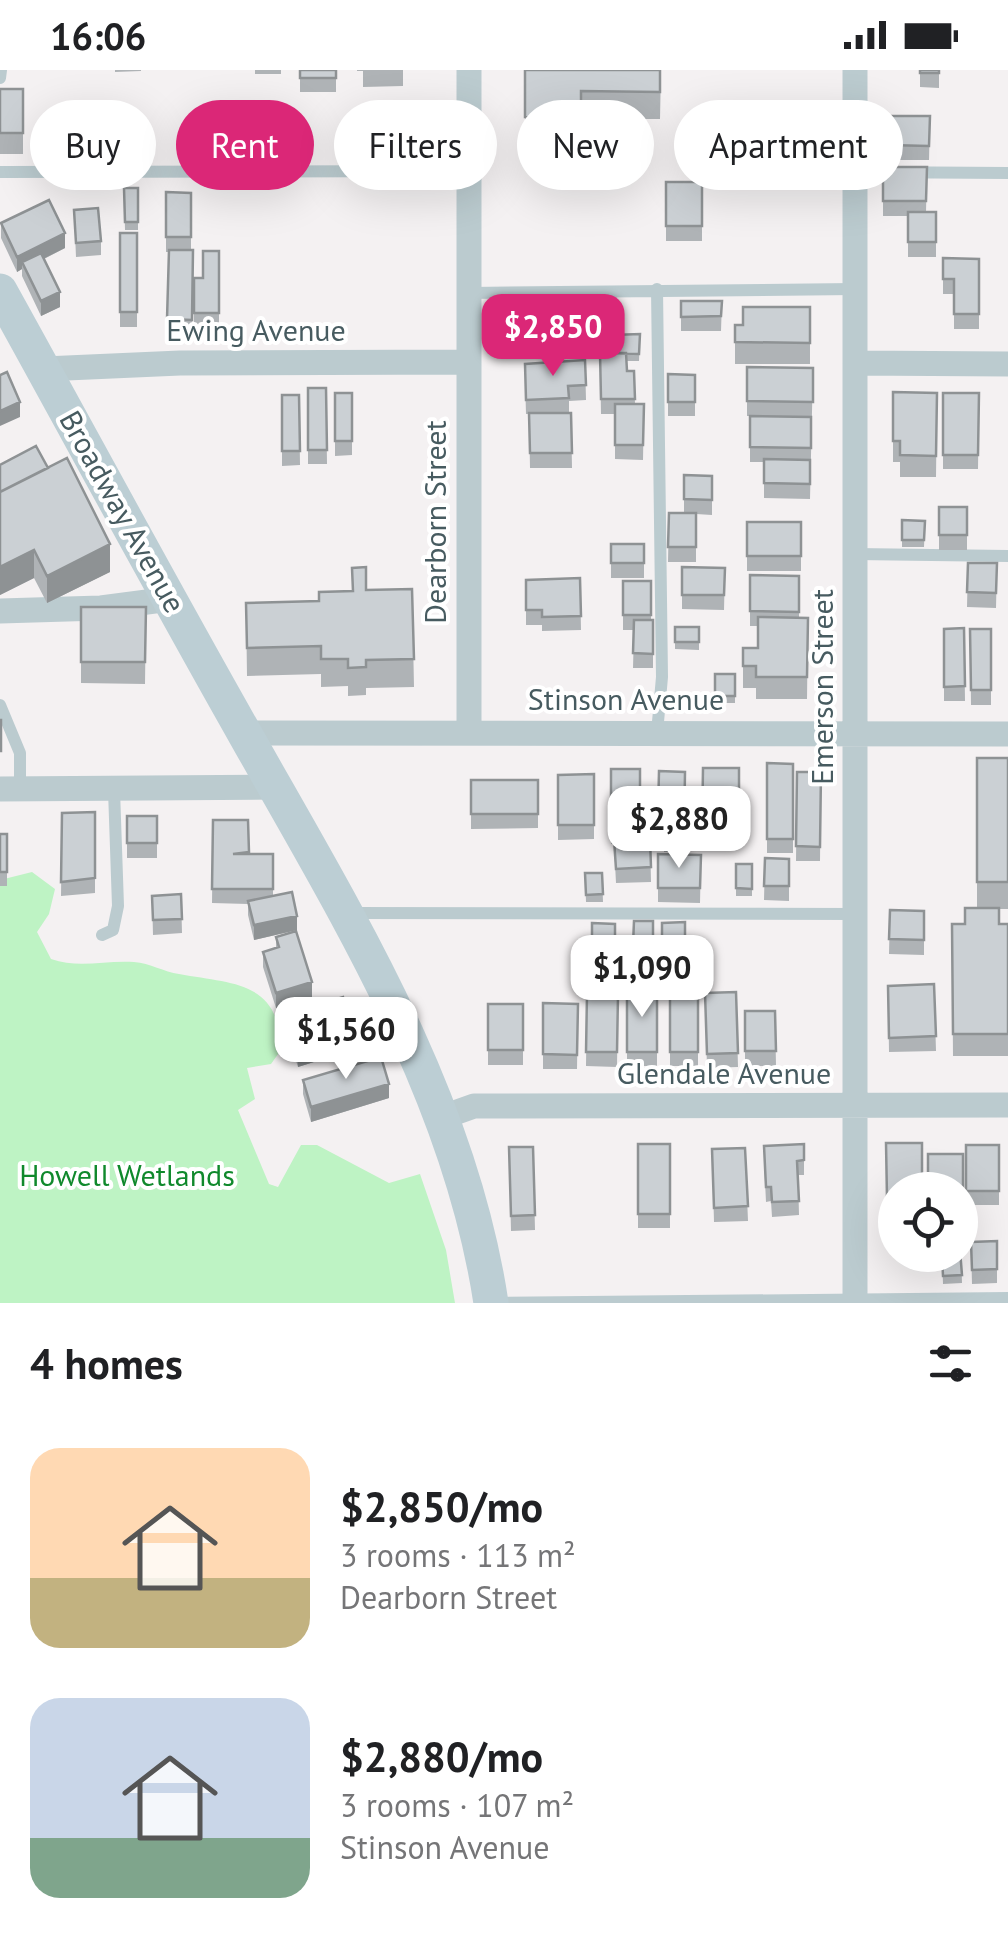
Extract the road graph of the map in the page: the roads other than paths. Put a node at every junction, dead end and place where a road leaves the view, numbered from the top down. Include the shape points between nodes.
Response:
1 (1, 70) edge
2 (470, 70) edge
3 (856, 70) edge
4 (0, 78) edge
5 (470, 100) edge
6 (856, 100) edge
7 (334, 171) edge
8 (0, 172) edge
9 (903, 172) edge
10 (1008, 173) edge
11 (470, 190) edge
12 (856, 190) edge
13 (657, 289) junction
14 (855, 289) junction
15 (0, 290) edge
16 (469, 293) junction
17 (469, 362) junction
18 (856, 363) junction
19 (1008, 364) edge
20 (44, 369) junction
21 (855, 554) junction
22 (1008, 556) edge
23 (170, 599) junction
24 (0, 611) edge
25 (0, 705) edge
26 (244, 733) junction
27 (470, 733) junction
28 (657, 733) junction
29 (855, 734) junction
30 (1008, 734) edge
31 (275, 787) junction
32 (10, 789) edge
33 (114, 790) junction
34 (346, 913) junction
35 (856, 914) junction
36 (102, 936) dead end
37 (1008, 1105) edge
38 (856, 1106) junction
39 (442, 1117) junction
40 (1008, 1298) edge
41 (855, 1300) edge
42 (491, 1303) edge

1 - 4 lane
2 - 5 street, Dearborn Street
3 - 6 street, Emerson Street
7 - 8 lane
9 - 10 lane
11 - 16 street, Dearborn Street
12 - 14 street, Emerson Street
13 - 14 lane
13 - 16 lane
13 - 28 lane
14 - 18 street, Emerson Street
15 - 20 main road, Broadway Avenue
16 - 17 street, Dearborn Street
17 - 20 street, Ewing Avenue
17 - 27 street, Dearborn Street
18 - 19 street
18 - 21 street, Emerson Street
20 - 23 main road, Broadway Avenue
21 - 22 lane
21 - 29 street, Emerson Street
23 - 24 street
23 - 26 main road, Broadway Avenue
25 - 32 lane via 20,753
26 - 27 street, Stinson Avenue
26 - 31 main road, Broadway Avenue
27 - 28 street, Stinson Avenue
28 - 29 street, Stinson Avenue
29 - 30 street, Stinson Avenue
29 - 35 street, Emerson Street
31 - 33 street
31 - 34 main road
32 - 33 street
33 - 36 lane via 118,906 113,930
34 - 35 lane
34 - 39 main road
35 - 38 street, Emerson Street
37 - 38 street, Glendale Avenue
38 - 39 street, Glendale Avenue via 474,1106
38 - 41 street, Emerson Street
39 - 42 main road
40 - 41 lane
41 - 42 lane

